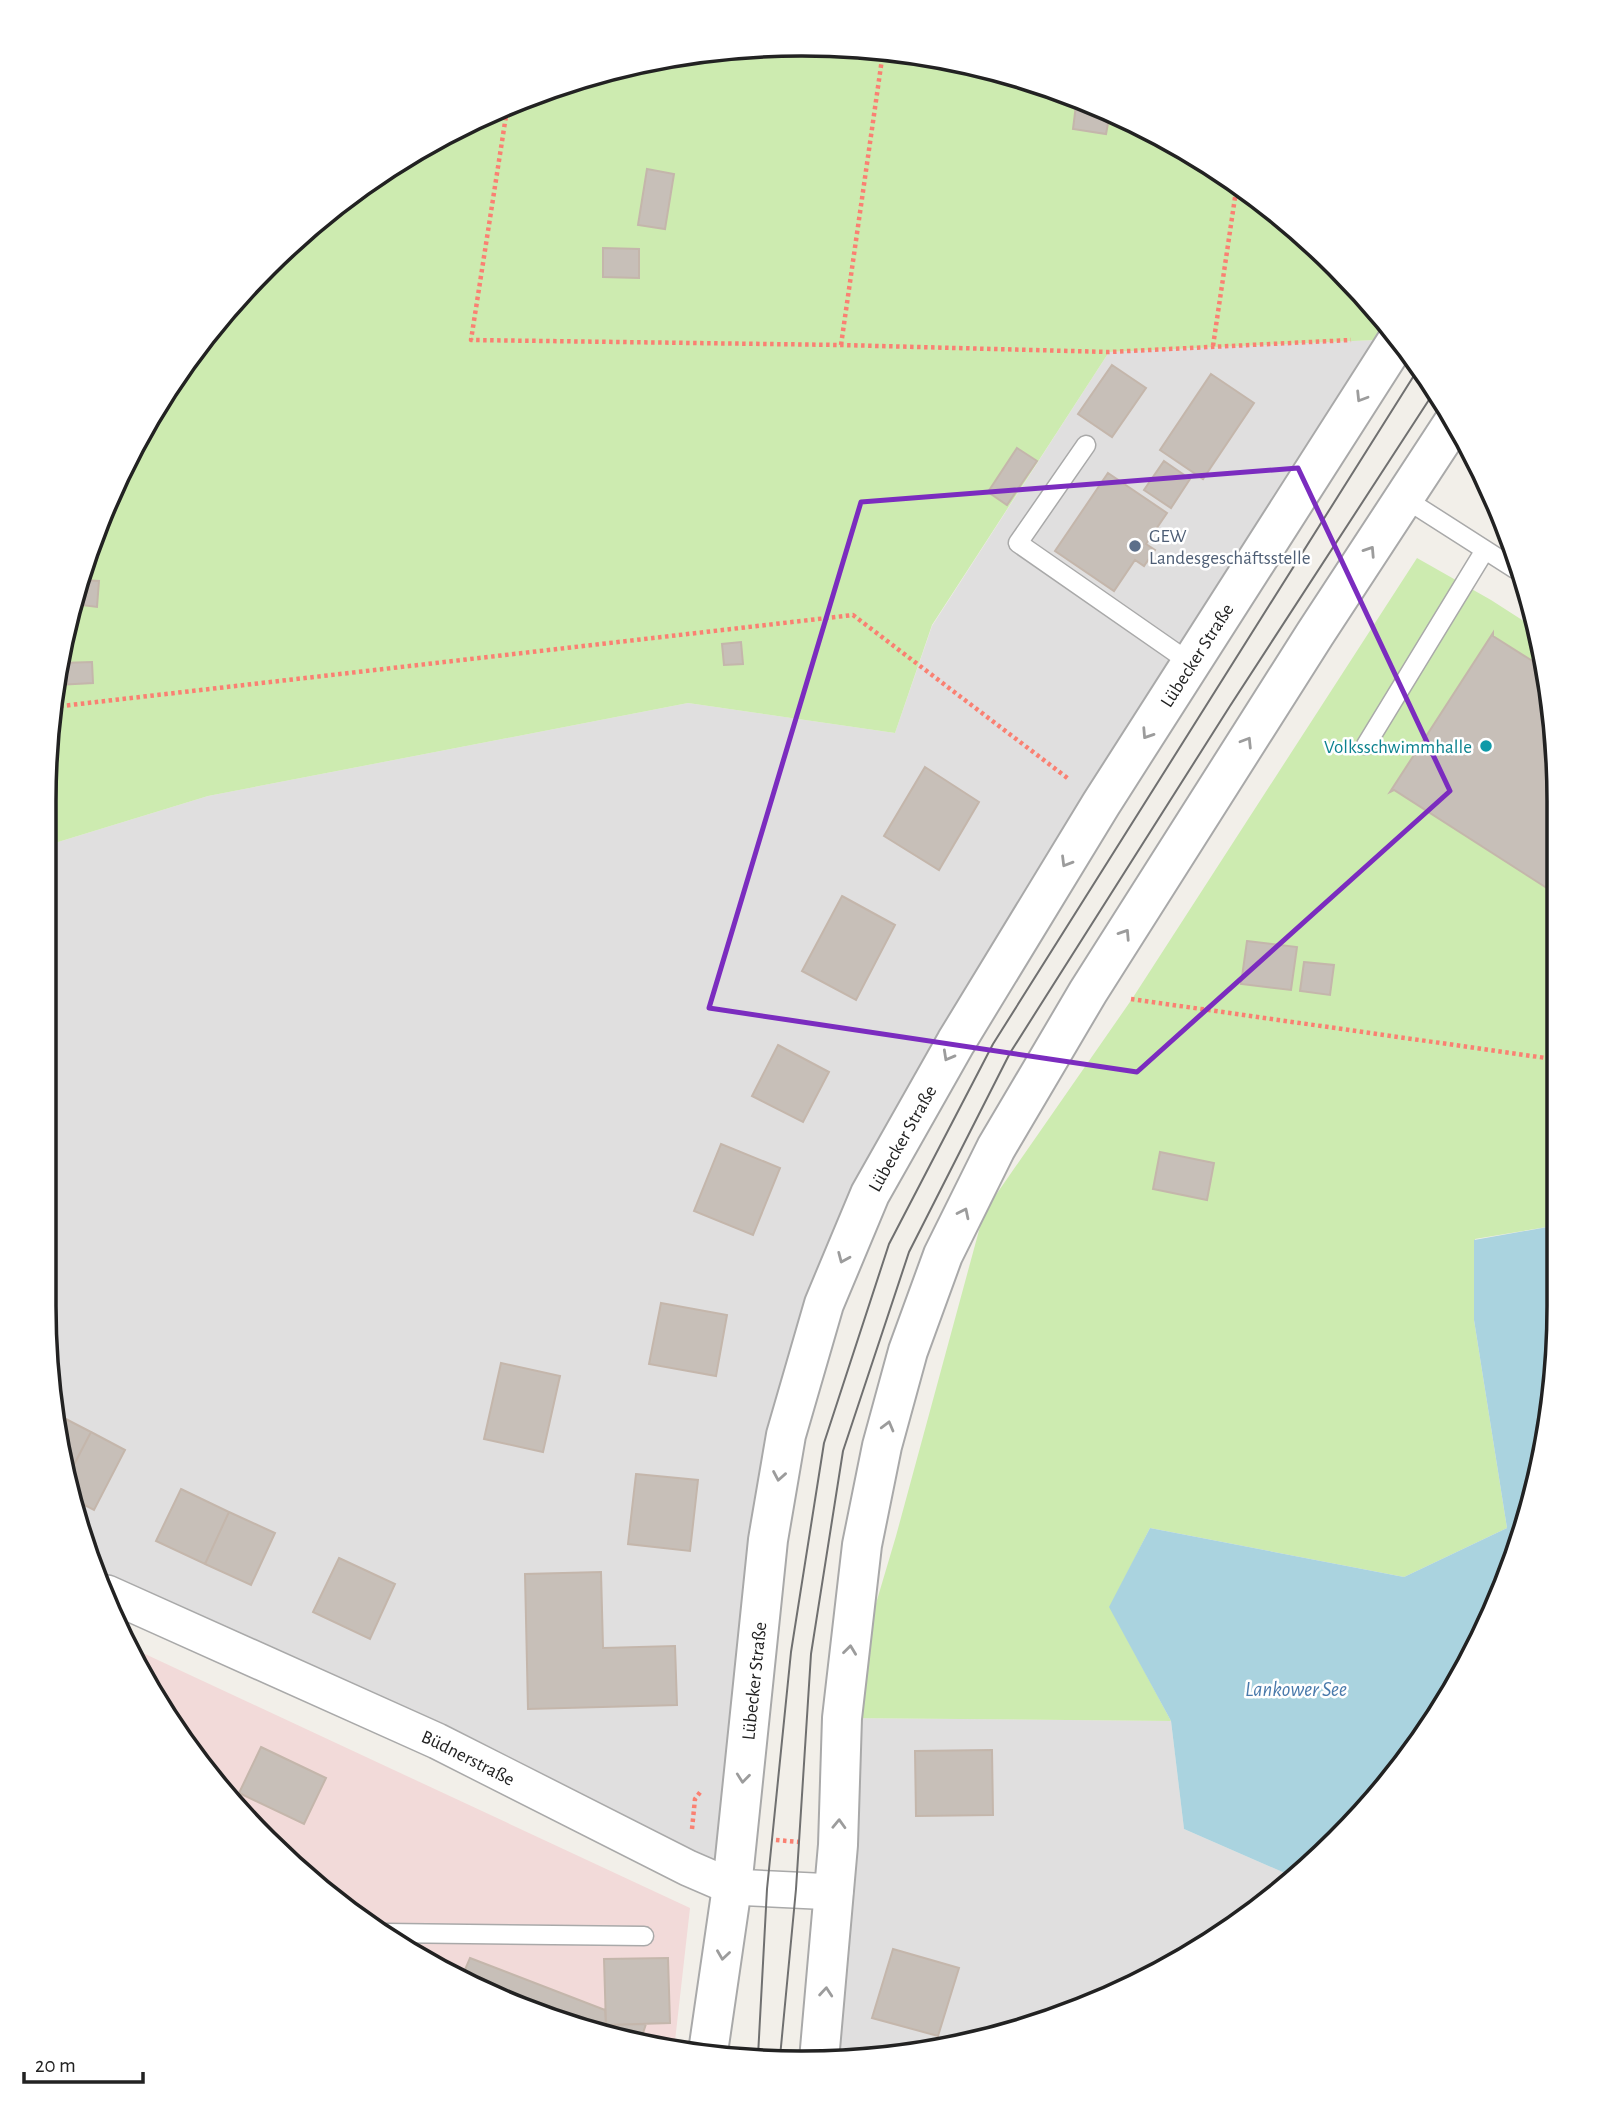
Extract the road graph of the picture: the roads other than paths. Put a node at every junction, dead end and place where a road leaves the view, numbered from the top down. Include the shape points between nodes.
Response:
1 (1393, 348) edge
2 (1448, 431) edge
3 (1087, 445) dead end
4 (1404, 498) junction
5 (1485, 550) junction
6 (1508, 564) edge
7 (1192, 664) junction
8 (1366, 745) dead end
9 (116, 1597) edge
10 (732, 1887) junction
11 (835, 1892) junction
12 (400, 1933) edge
13 (644, 1936) dead end
14 (709, 2045) edge
15 (820, 2050) edge

1 -> 7 street, Lübecker Straße
2 - 4 street
3 - 7 lane via 1018,543
4 - 5 lane
11 -> 4 street via 842,1718 862,1545 908,1351 943,1255 996,1149 1088,992
5 - 6 lane
5 - 8 lane
7 -> 10 street, Lübecker Straße via 956,1042 877,1182 824,1304 786,1435 768,1540
9 - 10 street, Büdnerstraße via 437,1741
10 - 11 street, Büdnerstraße
10 -> 14 street, Lübecker Straße
15 -> 11 street
12 - 13 lane

